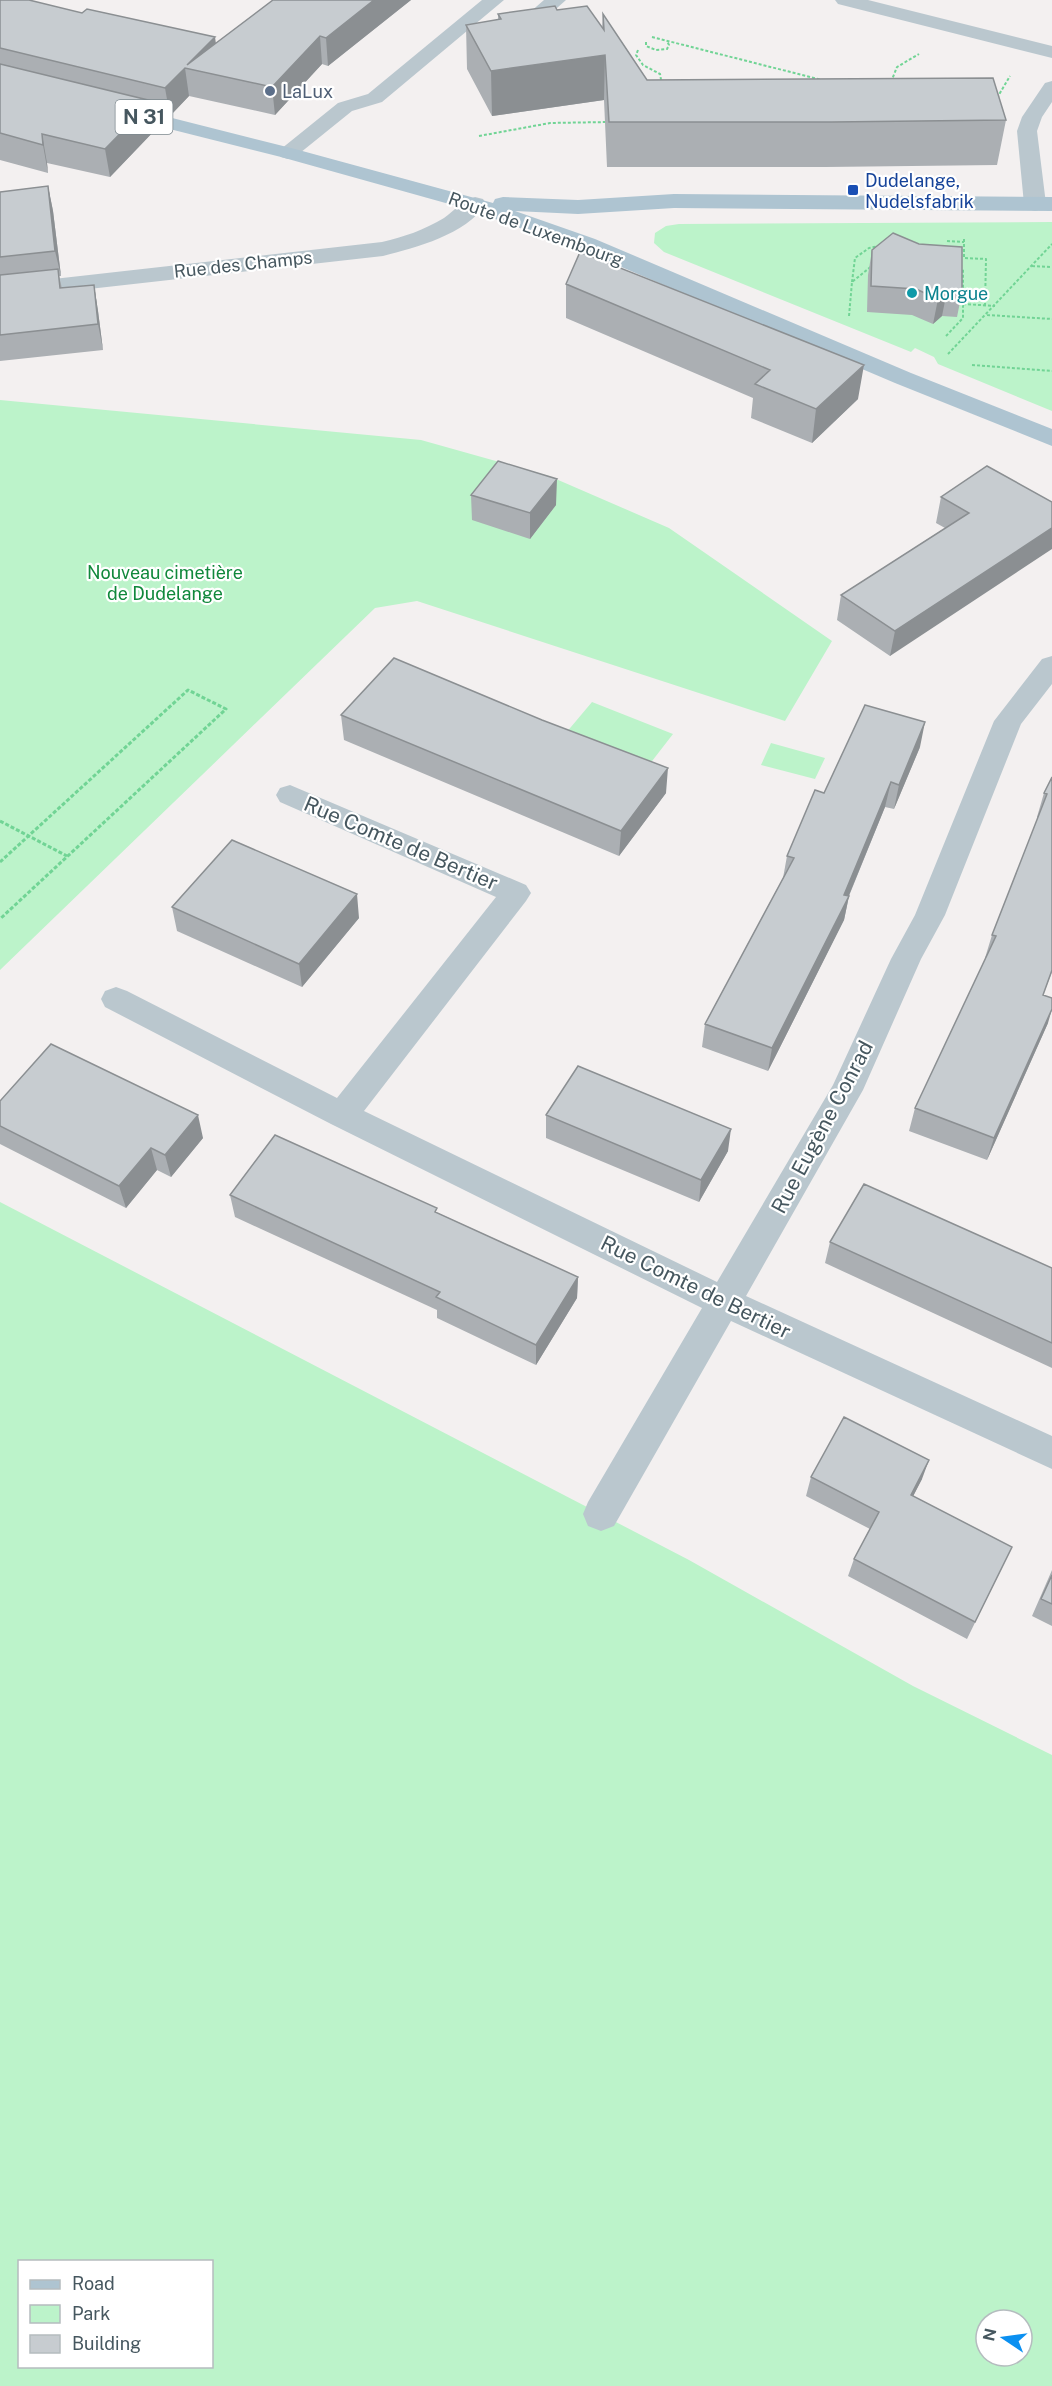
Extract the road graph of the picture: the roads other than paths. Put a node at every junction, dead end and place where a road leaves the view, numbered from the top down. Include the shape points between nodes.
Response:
1 (494, 0) edge
2 (556, 0) edge
3 (844, 0) edge
4 (436, 46) junction
5 (1042, 49) edge
6 (1052, 87) edge
7 (94, 105) edge
8 (288, 153) junction
9 (741, 202) junction
10 (475, 204) junction
11 (1044, 204) edge
12 (587, 244) junction
13 (0, 292) edge
14 (1052, 438) edge
15 (1052, 665) edge
16 (290, 795) dead end
17 (116, 999) dead end
18 (342, 1115) junction
19 (724, 1302) junction
20 (1052, 1453) edge
21 (601, 1514) dead end

1 - 4 street
2 - 4 street via 513,37
3 - 5 street
4 - 8 street via 375,98 345,106
6 - 11 street via 1027,130
7 - 8 main road, Route de Luxembourg / N 31
8 - 10 main road, Route de Luxembourg / N 31
9 - 10 main road via 674,201 578,207
9 - 11 main road
9 - 12 main road via 640,216 608,227
10 - 12 main road, Route de Luxembourg / N 31
10 - 13 street, Rue des Champs via 421,239 383,249
12 - 14 main road, Route de Luxembourg
15 - 19 street, Rue Eugène Conrad via 1008,721 930,915 847,1090
16 - 18 street, Rue Comte de Bertier via 516,893
17 - 18 street, Rue Comte de Bertier
18 - 19 street, Rue Comte de Bertier
19 - 20 street, Rue Comte de Bertier
19 - 21 street, Rue Eugène Conrad

